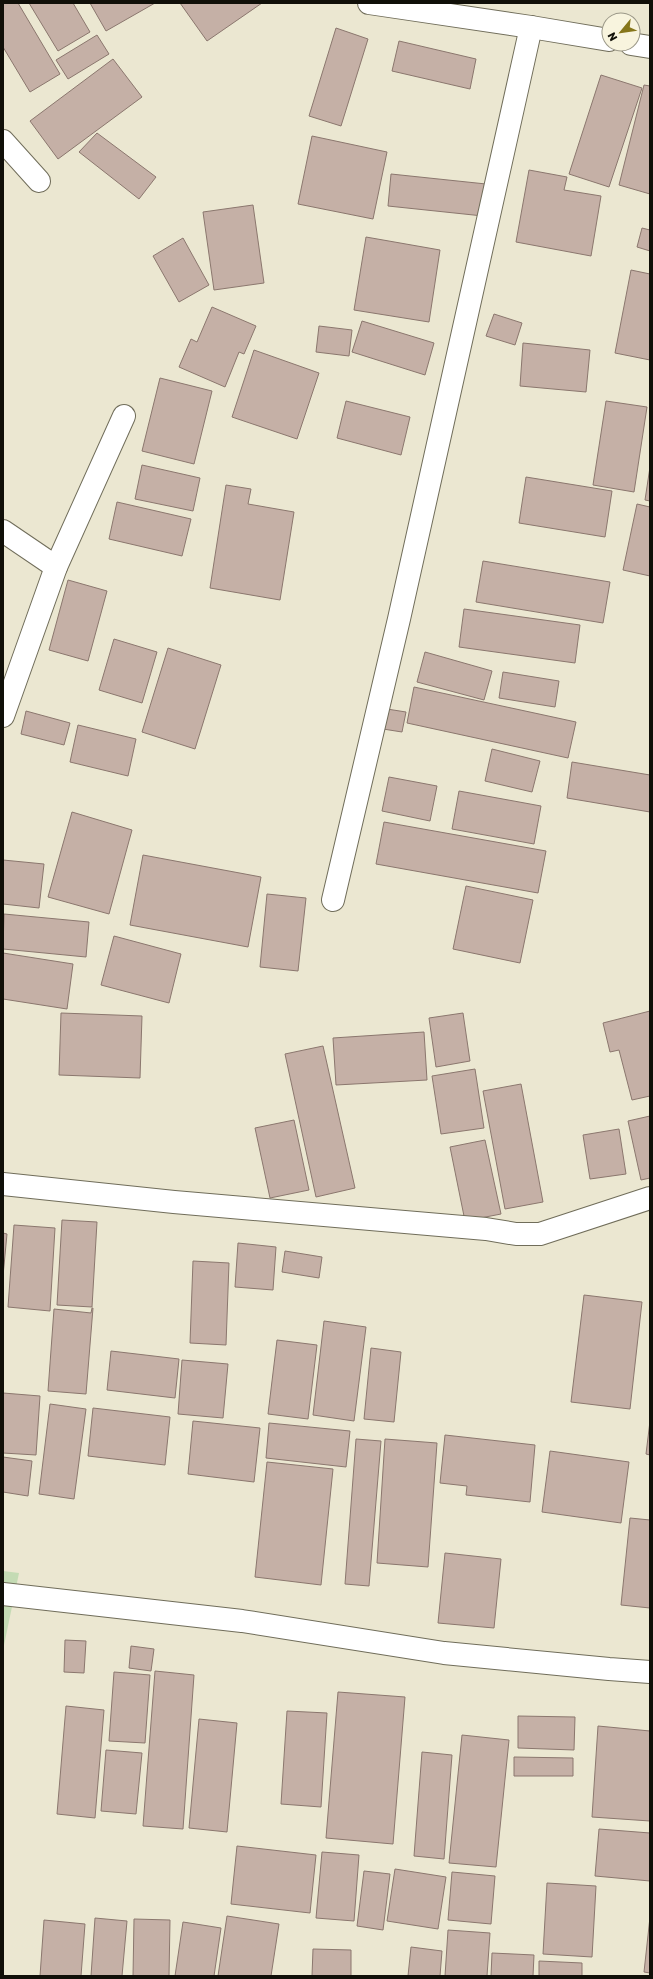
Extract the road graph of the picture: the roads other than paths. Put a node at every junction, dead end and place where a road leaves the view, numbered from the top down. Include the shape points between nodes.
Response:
1 (370, 3) edge
2 (531, 26) junction
3 (601, 39) edge
4 (3, 141) edge
5 (39, 181) dead end
6 (124, 416) dead end
7 (3, 531) edge
8 (56, 567) junction
9 (3, 716) edge
10 (333, 900) dead end
11 (3, 1184) edge
12 (650, 1198) edge
13 (3, 1594) edge
14 (650, 1672) edge

1 - 2 street
2 - 3 street
2 - 10 street via 400,619
4 - 5 street
6 - 8 street
7 - 8 street
8 - 9 street
11 - 12 street via 174,1202 486,1229 516,1234 540,1234
13 - 14 street via 242,1621 452,1654

